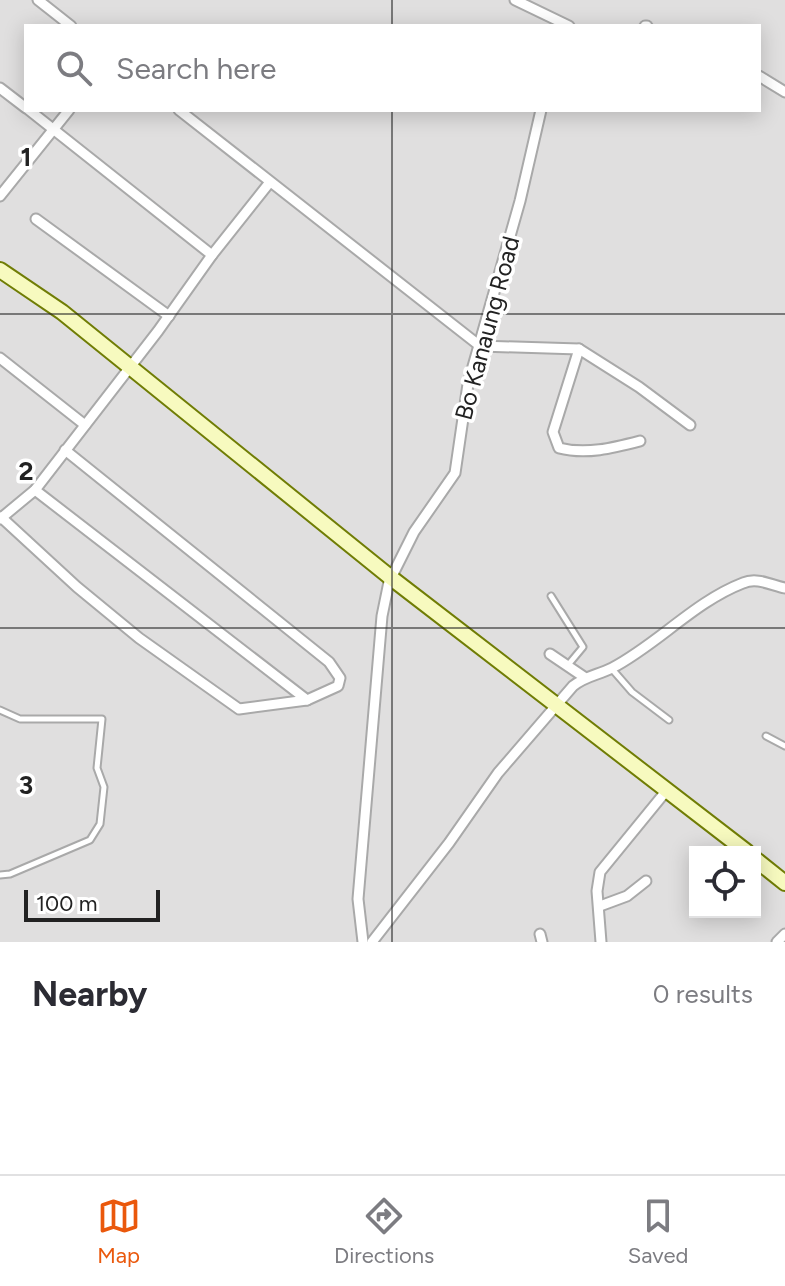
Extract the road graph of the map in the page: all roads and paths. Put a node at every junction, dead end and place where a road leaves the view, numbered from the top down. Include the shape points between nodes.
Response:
1 (38, 0) edge
2 (515, 0) edge
3 (68, 24) edge
4 (561, 24) edge
5 (761, 77) edge
6 (0, 88) edge
7 (785, 92) edge
8 (24, 106) edge
9 (32, 112) edge
10 (68, 112) edge
11 (182, 112) edge
12 (541, 112) edge
13 (55, 130) junction
14 (270, 182) junction
15 (1, 192) edge
16 (36, 219) dead end
17 (212, 255) junction
18 (0, 270) edge
19 (169, 316) junction
20 (480, 346) junction
21 (579, 349) junction
22 (0, 358) edge
23 (129, 368) junction
24 (85, 425) junction
25 (690, 425) dead end
26 (640, 441) dead end
27 (65, 450) junction
28 (35, 490) junction
29 (1, 518) edge
30 (390, 578) junction
31 (785, 588) edge
32 (551, 596) dead end
33 (550, 654) dead end
34 (567, 666) junction
35 (611, 668) junction
36 (584, 677) junction
37 (307, 700) junction
38 (556, 705) junction
39 (0, 710) edge
40 (669, 720) dead end
41 (766, 736) dead end
42 (785, 746) edge
43 (667, 790) junction
44 (739, 846) edge
45 (761, 864) edge
46 (0, 875) edge
47 (646, 881) dead end
48 (785, 883) edge
49 (600, 906) junction
50 (785, 934) edge
51 (363, 942) edge
52 (372, 942) edge
53 (601, 942) edge
54 (777, 942) edge

1 - 3 street
2 - 4 street
5 - 7 street
6 - 8 street
9 - 13 street
10 - 13 street
11 - 14 street
12 - 20 street, Bo Kanaung Road
13 - 15 street
13 - 17 street
14 - 17 street
14 - 20 street
16 - 19 street
17 - 19 street
18 - 23 street via 62,312
19 - 23 street
20 - 21 street
20 - 30 street, Bo Kanaung Road via 468,384 455,473
21 - 25 street
21 - 26 street via 553,432 559,448 610,449
22 - 24 street
23 - 24 street
23 - 30 street
24 - 27 street
27 - 28 street
27 - 37 street via 329,662 340,678 338,686
28 - 29 street
28 - 37 street
29 - 37 street via 139,638 239,709
30 - 38 street
30 - 51 street, Bo Kanaung Road via 382,616 359,884
31 - 35 street via 745,582
32 - 34 lane via 583,647
33 - 34 street
34 - 36 street
35 - 36 street
35 - 40 lane
36 - 38 street
38 - 43 street
38 - 52 street via 498,773
39 - 46 lane via 20,719 102,719 97,768 104,787 100,824 90,840
41 - 42 lane
43 - 44 street
43 - 49 street via 600,872
45 - 48 street
47 - 49 street via 627,896
49 - 53 street
50 - 54 street

